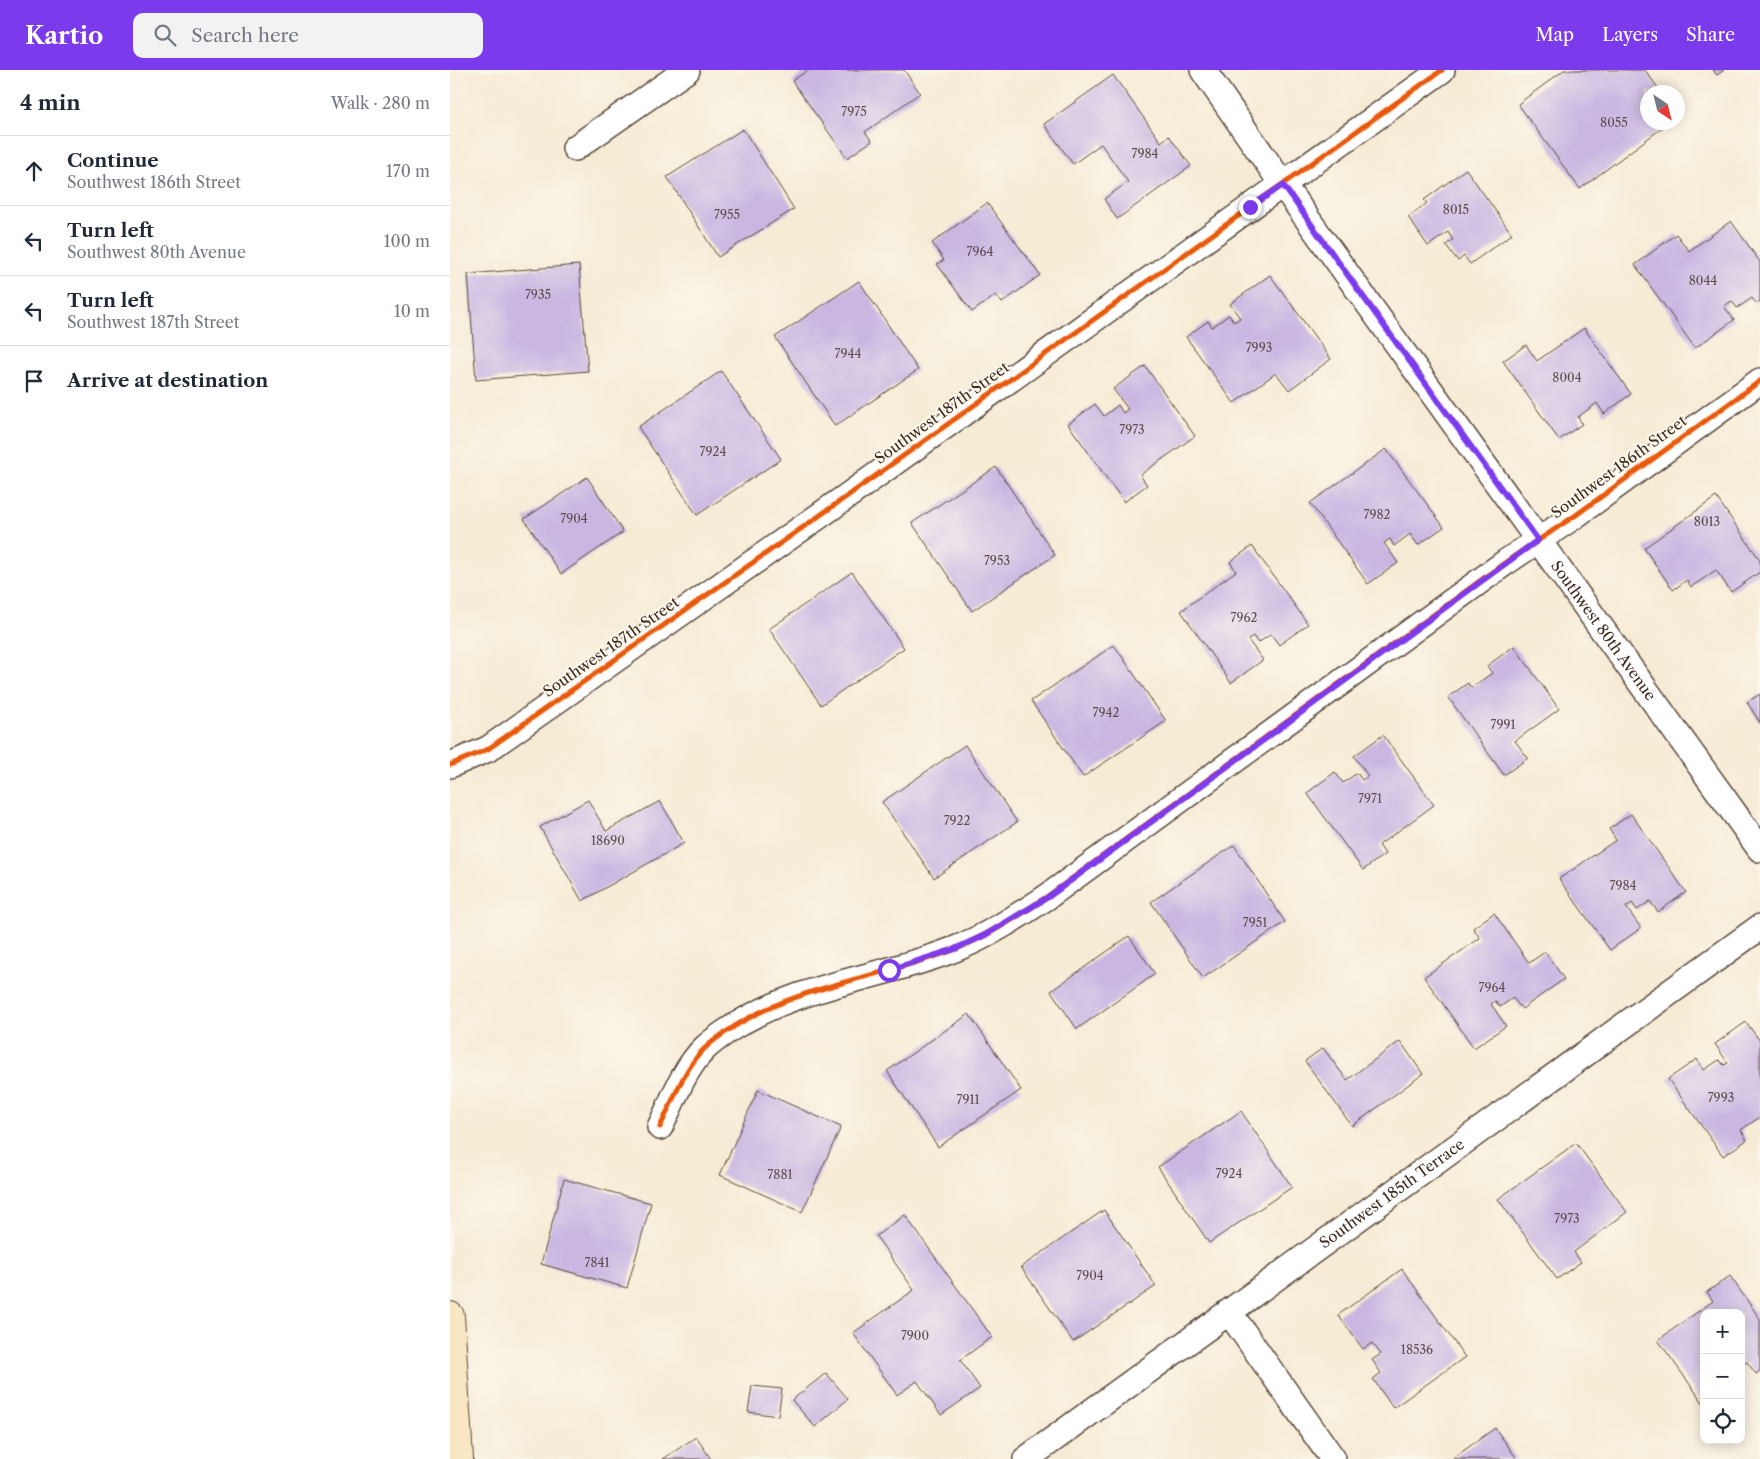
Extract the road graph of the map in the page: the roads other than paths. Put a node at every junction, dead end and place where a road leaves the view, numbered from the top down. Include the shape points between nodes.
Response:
1 (687, 70) edge
2 (1203, 70) edge
3 (1442, 70) edge
4 (575, 148) dead end
5 (1283, 185) junction
6 (1760, 381) edge
7 (1538, 540) junction
8 (450, 765) edge
9 (1760, 849) edge
10 (1760, 928) edge
11 (660, 1127) dead end
12 (1229, 1312) junction
13 (450, 1316) edge
14 (452, 1363) edge
15 (452, 1407) edge
16 (459, 1459) edge
17 (1026, 1459) edge
18 (1333, 1459) edge

1 - 4 street
2 - 5 street, Southwest 80th Avenue
3 - 5 street, Southwest 187th Street
5 - 7 street, Southwest 80th Avenue
5 - 8 street, Southwest 187th Street via 488,749
6 - 7 street, Southwest 186th Street
7 - 9 street, Southwest 80th Avenue
7 - 11 street, Southwest 186th Street via 1048,897 1013,919 955,949 778,1004 723,1034 690,1065
10 - 12 street, Southwest 185th Terrace
12 - 17 street, Southwest 185th Terrace
12 - 18 street
13 - 14 main road
14 - 15 main road
15 - 16 main road

